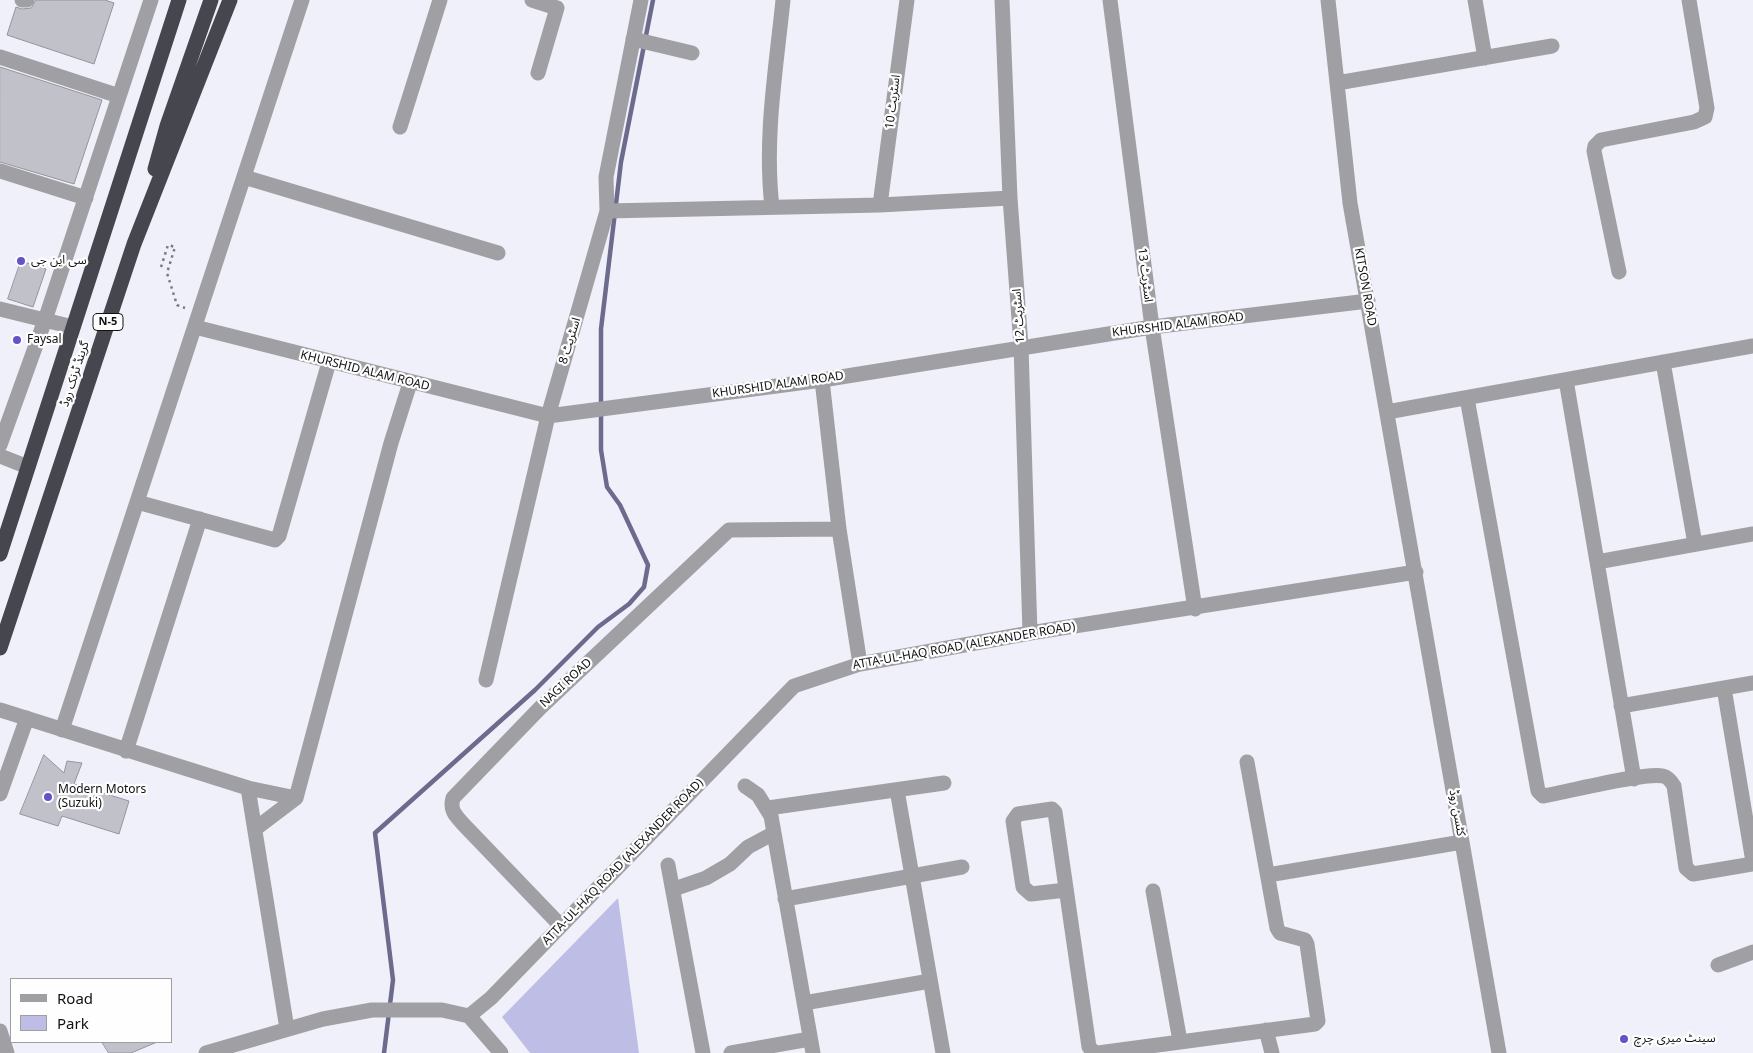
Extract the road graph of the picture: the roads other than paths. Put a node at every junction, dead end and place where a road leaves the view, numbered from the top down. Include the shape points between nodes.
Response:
1 (22, 0) edge
2 (27, 0) edge
3 (151, 0) edge
4 (180, 0) edge
5 (189, 0) edge
6 (211, 0) edge
7 (230, 0) edge
8 (302, 0) edge
9 (440, 0) edge
10 (532, 0) edge
11 (641, 0) edge
12 (783, 0) edge
13 (906, 0) edge
14 (1002, 0) edge
15 (1110, 0) edge
16 (1328, 0) edge
17 (1475, 0) edge
18 (1689, 0) edge
19 (642, 41) junction
20 (1552, 46) dead end
21 (692, 53) dead end
22 (0, 57) edge
23 (1485, 58) junction
24 (538, 73) dead end
25 (1337, 83) junction
26 (119, 96) junction
27 (400, 127) dead end
28 (131, 147) junction
29 (0, 171) edge
30 (244, 178) junction
31 (86, 198) junction
32 (1010, 198) junction
33 (880, 204) junction
34 (772, 207) junction
35 (614, 211) junction
36 (134, 244) junction
37 (498, 253) dead end
38 (1619, 272) dead end
39 (1368, 301) junction
40 (0, 309) edge
41 (45, 320) junction
42 (197, 320) junction
43 (1152, 327) junction
44 (73, 328) junction
45 (1021, 346) junction
46 (1753, 346) edge
47 (329, 362) junction
48 (1663, 362) junction
49 (822, 380) junction
50 (1566, 380) junction
51 (410, 382) junction
52 (1467, 398) junction
53 (1388, 412) junction
54 (548, 416) junction
55 (0, 445) edge
56 (0, 456) edge
57 (28, 467) junction
58 (137, 502) junction
59 (200, 519) junction
60 (839, 529) junction
61 (1753, 534) edge
62 (1695, 544) junction
63 (0, 554) edge
64 (1597, 562) junction
65 (1416, 572) junction
66 (1195, 608) junction
67 (1030, 632) junction
68 (0, 648) edge
69 (860, 664) junction
70 (486, 680) dead end
71 (1753, 683) edge
72 (1724, 688) junction
73 (1622, 706) junction
74 (0, 710) edge
75 (27, 718) junction
76 (62, 730) junction
77 (126, 750) junction
78 (1247, 762) dead end
79 (1634, 779) junction
80 (944, 783) dead end
81 (744, 786) dead end
82 (248, 788) junction
83 (897, 790) junction
84 (0, 794) edge
85 (296, 798) junction
86 (768, 808) junction
87 (255, 829) junction
88 (774, 833) junction
89 (1462, 842) junction
90 (1753, 863) edge
91 (668, 865) dead end
92 (962, 867) dead end
93 (1268, 875) junction
94 (912, 876) junction
95 (674, 889) junction
96 (1066, 890) junction
97 (1153, 891) dead end
98 (785, 899) junction
99 (560, 926) junction
100 (1753, 952) edge
101 (1718, 965) dead end
102 (930, 981) junction
103 (804, 1003) junction
104 (469, 1016) junction
105 (287, 1028) junction
106 (1266, 1030) junction
107 (0, 1031) edge
108 (1180, 1041) junction
109 (812, 1046) edge
110 (211, 1052) edge
111 (7, 1053) edge
112 (501, 1053) edge
113 (703, 1053) edge
114 (731, 1053) edge
115 (943, 1053) edge
116 (1096, 1053) edge
117 (1272, 1053) edge
118 (1499, 1053) edge

1 - 2 street
3 - 26 street
4 - 28 highway, گرینڈ ٹرنک روڈ / N-5
5 - 28 highway
6 - 36 highway via 167,126
7 - 36 highway, گرینڈ ٹرنک روڈ / N-5
8 - 30 street
9 - 27 street
10 - 24 street via 557,8
11 - 19 street, اسٹریٹ 8
12 - 34 street via 769,144 768,177
13 - 33 street, اسٹریٹ 10
14 - 32 street, اسٹریٹ 12
15 - 43 street, اسٹریٹ 13
16 - 25 street, KITSON ROAD
17 - 23 street
18 - 38 street via 1707,108 1705,116 1694,122 1602,140 1595,146
19 - 21 street
19 - 35 street, اسٹریٹ 8 via 606,177
20 - 23 street
22 - 26 street
23 - 25 street
25 - 39 street, KITSON ROAD via 1350,203
26 - 31 street
28 - 44 highway, گرینڈ ٹرنک روڈ / N-5
29 - 31 street
30 - 37 street
30 - 42 street
31 - 41 street
32 - 33 street
32 - 45 street, اسٹریٹ 12
33 - 34 street
34 - 35 street
35 - 54 street, اسٹریٹ 8
36 - 68 highway, گرینڈ ٹرنک روڈ / N-5
39 - 43 street, KHURSHID ALAM ROAD
39 - 53 street, KITSON ROAD
40 - 41 street
41 - 44 street
41 - 55 street
42 - 47 street, KHURSHID ALAM ROAD
42 - 58 street
43 - 45 street, KHURSHID ALAM ROAD
43 - 66 street, اسٹریٹ 13
44 - 57 highway, گرینڈ ٹرنک روڈ / N-5
45 - 49 street, KHURSHID ALAM ROAD
45 - 67 street, اسٹریٹ 12
46 - 48 street
47 - 51 street, KHURSHID ALAM ROAD
47 - 59 street via 279,536 275,540
48 - 50 street
48 - 62 street
49 - 54 street, KHURSHID ALAM ROAD
49 - 60 street
50 - 52 street
50 - 64 street
51 - 54 street, KHURSHID ALAM ROAD
51 - 85 street
52 - 53 street
52 - 79 street via 1538,791 1543,796
53 - 65 street, KITSON ROAD
54 - 70 street, اسٹریٹ 8
56 - 57 street
57 - 63 highway, گرینڈ ٹرنک روڈ / N-5
58 - 59 street
58 - 76 street
59 - 77 street
60 - 69 street
60 - 99 street, NAGI ROAD via 729,530 540,708 453,798 453,812
61 - 62 street
62 - 64 street
64 - 73 street
65 - 66 street, ATTA-UL-HAQ ROAD (ALEXANDER ROAD)
65 - 89 street, کٹسن روڈ
66 - 67 street, ATTA-UL-HAQ ROAD (ALEXANDER ROAD)
67 - 69 street, ATTA-UL-HAQ ROAD (ALEXANDER ROAD)
69 - 99 street, ATTA-UL-HAQ ROAD (ALEXANDER ROAD) via 794,686
71 - 72 street
72 - 73 street
72 - 90 street
73 - 79 street
74 - 75 street
75 - 76 street
75 - 84 street
76 - 77 street
77 - 82 street
78 - 93 street
79 - 90 street via 1664,776 1674,786 1689,872 1693,874
80 - 83 street
81 - 86 street via 758,795
82 - 85 street
82 - 87 street
83 - 86 street
83 - 94 street
85 - 87 street
86 - 88 street
87 - 105 street
88 - 95 street via 748,847 730,864 706,878
88 - 98 street
89 - 93 street
89 - 118 street, کٹسن روڈ
91 - 95 street
92 - 94 street
93 - 106 street via 1280,933 1305,940 1307,944 1318,1020 1315,1024
94 - 98 street
94 - 102 street
95 - 113 street
96 - 96 street via 1031,894 1023,887 1013,821 1018,814 1052,809 1054,812
96 - 116 street via 1089,1047
97 - 108 street
98 - 103 street
99 - 104 street, ATTA-UL-HAQ ROAD (ALEXANDER ROAD) via 491,998
100 - 101 street
102 - 103 street
102 - 115 street
103 - 109 street
104 - 105 street via 442,1010 372,1010
104 - 112 street
105 - 110 street
106 - 108 street
106 - 117 street
107 - 111 street
108 - 116 street
109 - 114 street

